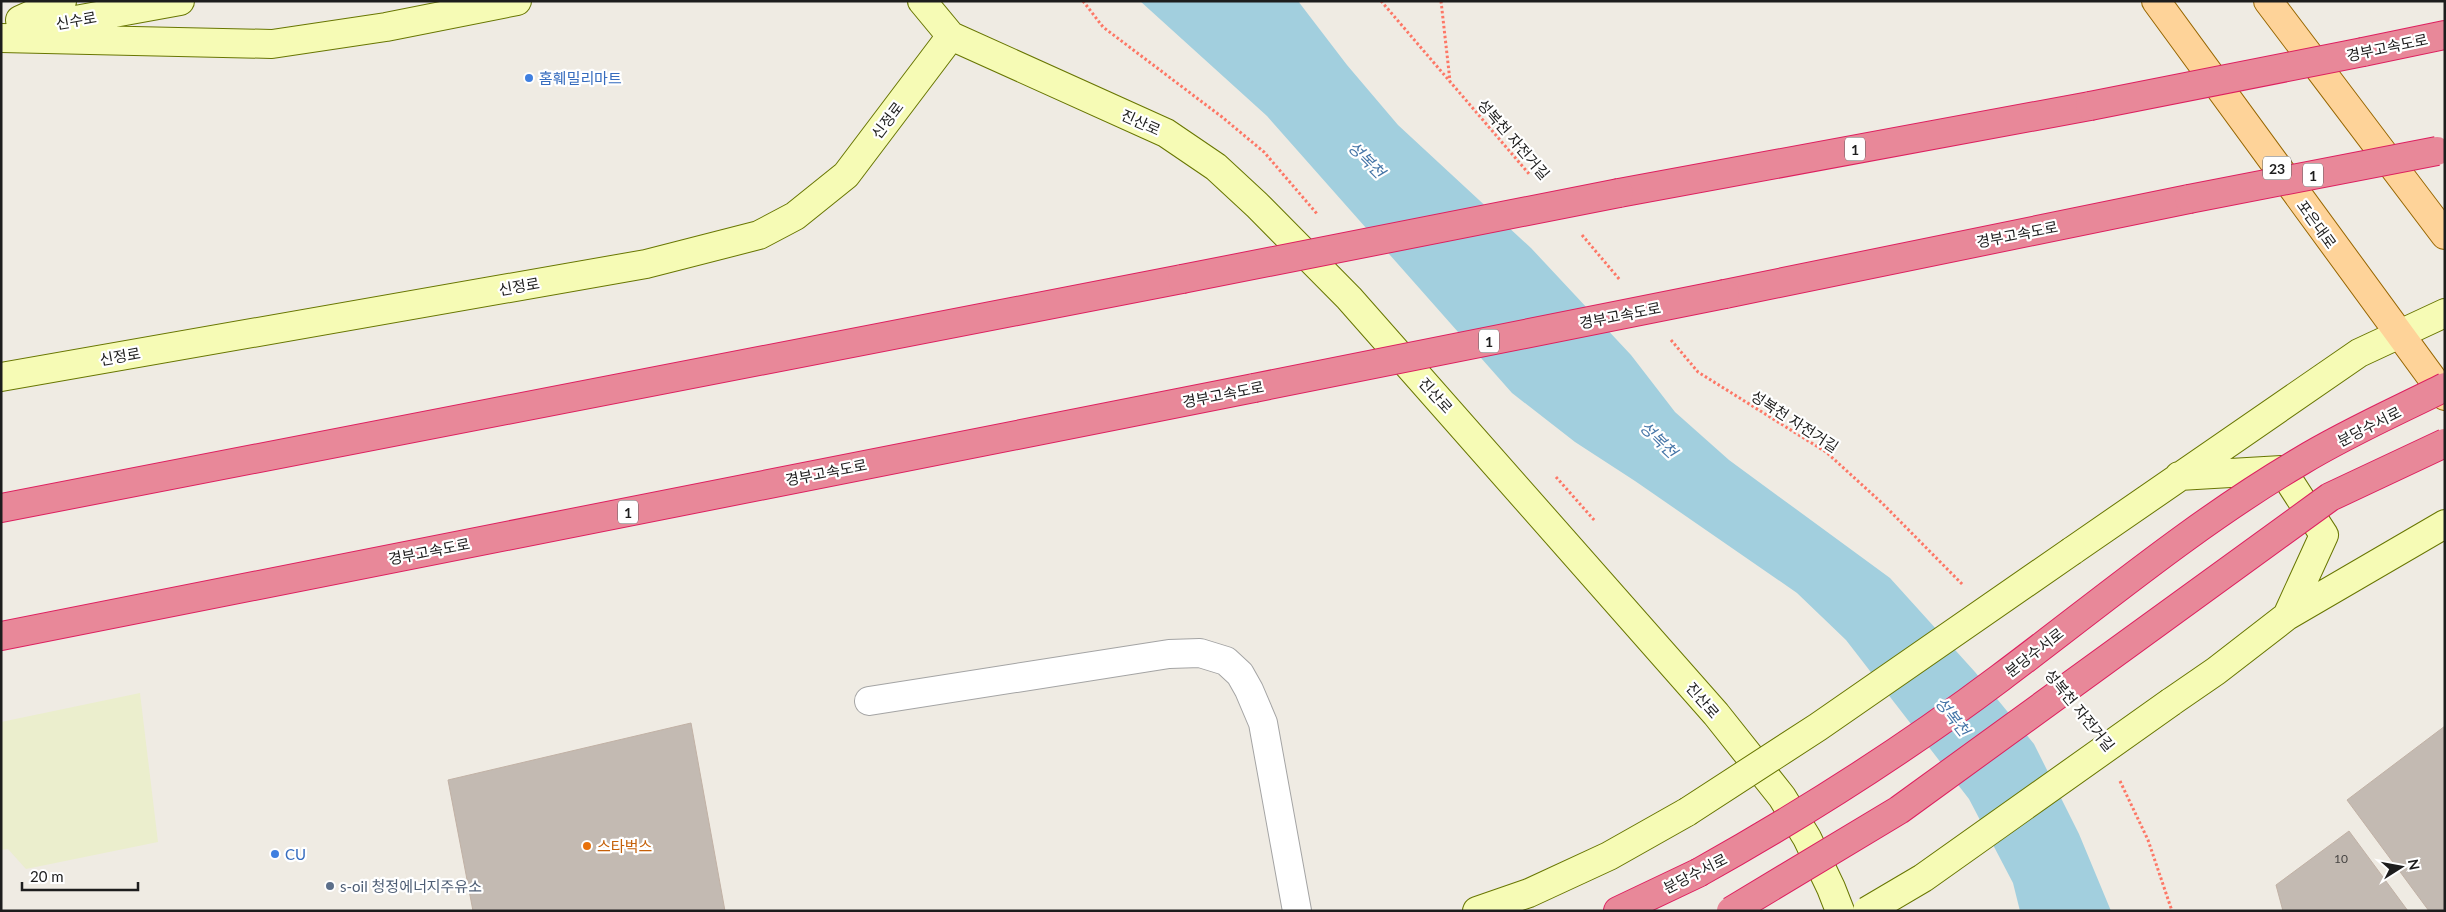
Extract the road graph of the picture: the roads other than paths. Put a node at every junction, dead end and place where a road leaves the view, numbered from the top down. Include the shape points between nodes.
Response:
1 (62, 1) edge
2 (180, 1) edge
3 (517, 1) edge
4 (922, 1) edge
5 (2156, 1) edge
6 (2268, 1) edge
7 (1, 28) edge
8 (1, 34) edge
9 (2445, 35) edge
10 (952, 36) junction
11 (1, 38) edge
12 (2441, 150) edge
13 (2445, 235) edge
14 (2445, 313) edge
15 (2398, 334) junction
16 (1, 377) edge
17 (2445, 386) edge
18 (2445, 396) edge
19 (2445, 443) edge
20 (2178, 476) junction
21 (1, 508) edge
22 (2445, 524) edge
23 (2287, 616) junction
24 (1, 636) edge
25 (868, 701) dead end
26 (1297, 911) edge
27 (1478, 911) edge
28 (1618, 911) edge
29 (1731, 911) edge
30 (1840, 911) edge
31 (1867, 911) edge

1 - 7 street
2 - 8 street, 신수로
3 - 11 street via 386,27 272,44
4 - 10 street, 진산로
5 - 15 main road, 포은대로 / 23
6 - 13 main road
9 - 21 highway, 경부고속도로 / 1, bridge
10 - 16 street, 신정로 via 846,175 795,216 759,235 646,264
10 - 30 street, 진산로 via 1166,133 1216,167 1257,205 1349,298 1716,714 1782,797 1806,838
12 - 24 highway, 경부고속도로 / 1, bridge
14 - 15 street
15 - 18 main road, 포은대로 / 23
15 - 20 street via 2359,353
17 - 28 highway, 분당수서로, bridge via 2302,460 2152,560 1998,680 1764,836 1698,873
19 - 29 highway, bridge via 2330,497 1899,810
20 - 23 street via 2282,470 2324,536
20 - 27 street, bridge via 1818,726 1687,812 1609,856 1530,893
22 - 23 street
23 - 31 street, bridge via 2216,671 1931,872
25 - 26 street via 1170,654 1200,653 1226,661 1240,674 1262,723

